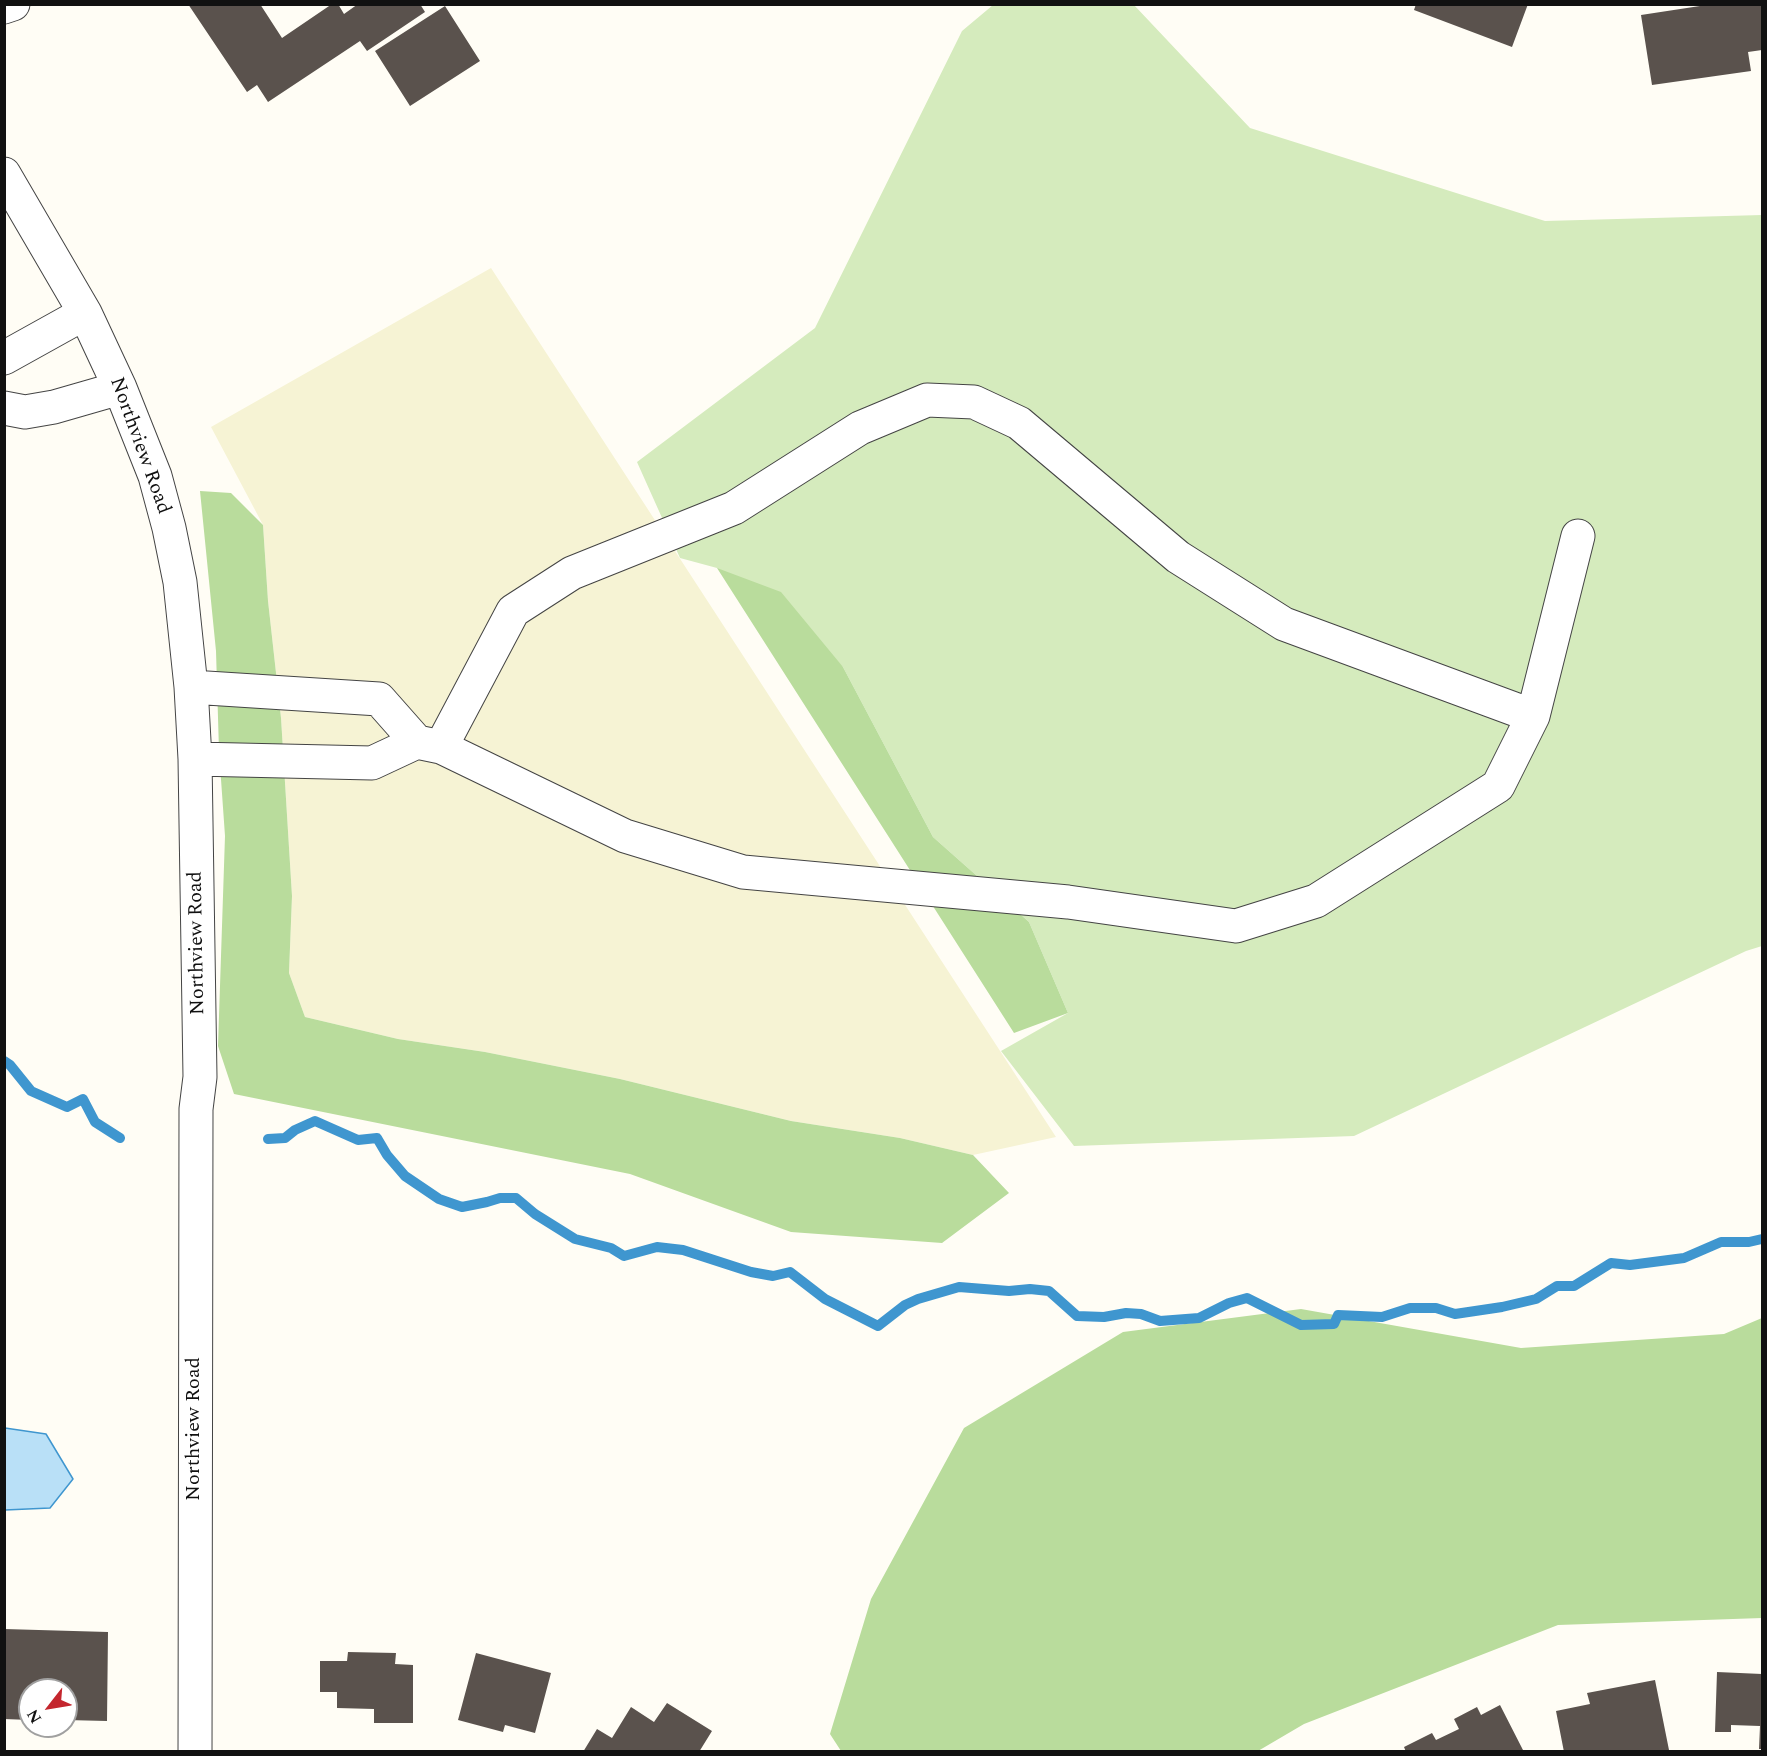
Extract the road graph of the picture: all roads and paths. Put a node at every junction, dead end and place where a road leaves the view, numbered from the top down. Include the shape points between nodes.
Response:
1 (13, 4) edge
2 (4, 7) edge
3 (4, 174) edge
4 (85, 313) junction
5 (4, 358) edge
6 (120, 388) junction
7 (4, 408) edge
8 (1578, 536) dead end
9 (191, 687) junction
10 (1533, 716) junction
11 (429, 745) junction
12 (195, 759) junction
13 (195, 1752) edge

1 - 2 street
3 - 4 street, Northview Road
4 - 5 street
4 - 6 street, Northview Road
6 - 7 street via 25,412
6 - 9 street, Northview Road via 155,476 169,528 180,582
8 - 10 street
9 - 11 street via 379,699
9 - 12 street, Northview Road
10 - 11 street via 1498,786 1316,902 1236,926 1068,902 743,872 625,836
10 - 11 street via 1284,624 1178,557 1019,423 974,402 927,400 860,428 734,508 572,573 513,611
11 - 12 street via 372,763
12 - 13 street, Northview Road via 200,1077 196,1109

